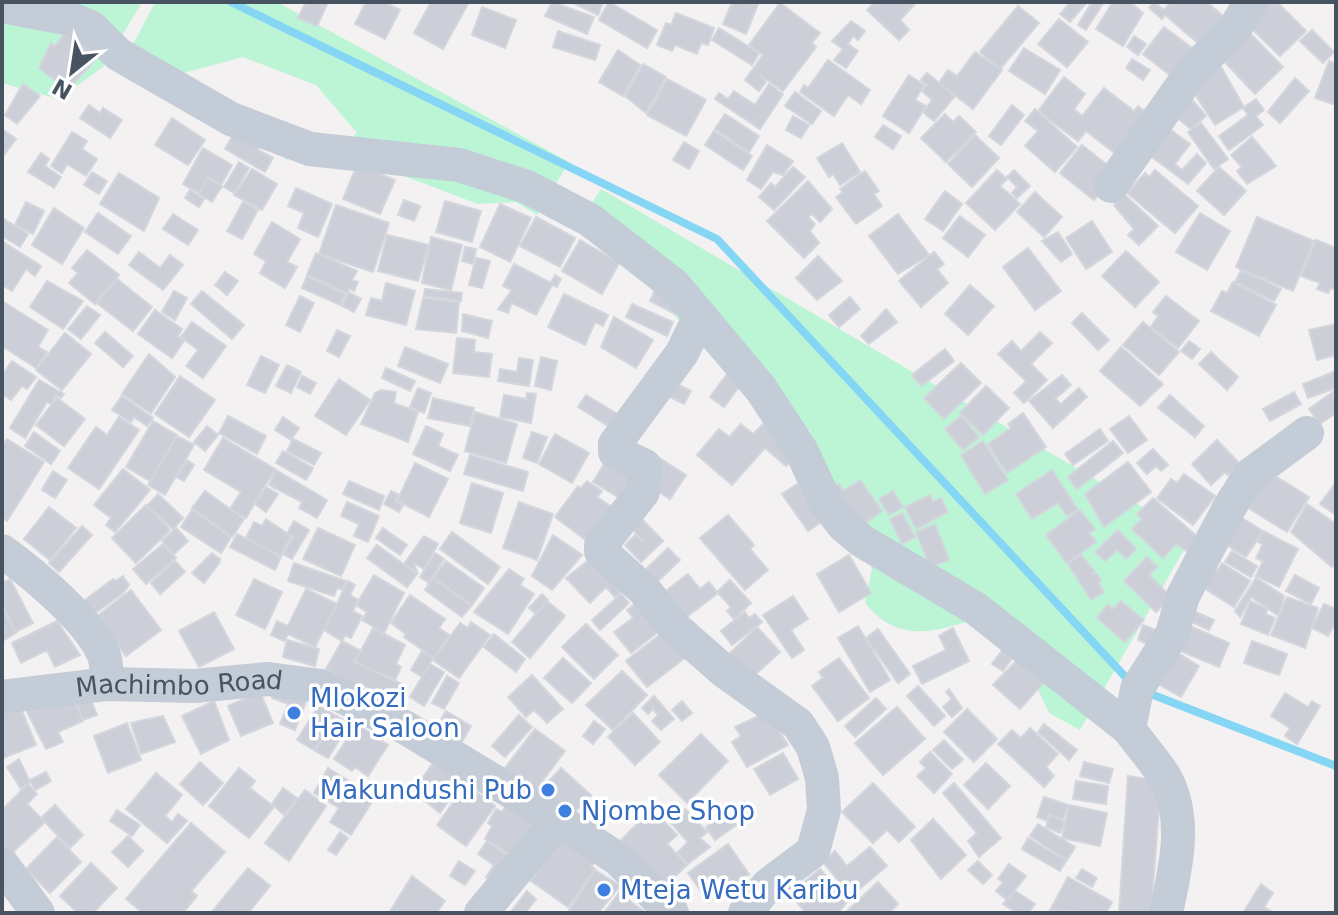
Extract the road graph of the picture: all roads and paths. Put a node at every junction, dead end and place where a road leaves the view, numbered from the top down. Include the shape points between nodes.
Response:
1 (1251, 2) edge
2 (2, 6) edge
3 (1111, 186) dead end
4 (700, 316) junction
5 (1307, 433) dead end
6 (2, 551) edge
7 (107, 684) junction
8 (2, 697) edge
9 (1129, 729) junction
10 (558, 820) junction
11 (2, 864) edge
12 (38, 913) edge
13 (481, 913) edge
14 (672, 913) edge
15 (745, 913) edge
16 (1166, 913) edge

1 - 3 street via 1236,26 1191,73
2 - 4 street via 92,28 118,54 231,119 310,149 459,165 527,187 590,220 643,259
4 - 9 street via 761,389 844,526 975,608
4 - 15 street via 682,353 615,444 615,452 645,466 643,492 601,551 645,591 675,628 798,724 813,747 824,810 813,851 768,885
5 - 9 street via 1250,475 1229,508 1183,596 1172,634 1137,689
6 - 7 street via 46,585 95,639
7 - 8 street, Machimbo Road
7 - 10 street, Machimbo Road via 195,686 268,679 321,686 406,728
9 - 16 street via 1166,780 1178,815 1178,856
10 - 13 street
10 - 14 street, Machimbo Road via 618,859
11 - 12 street

